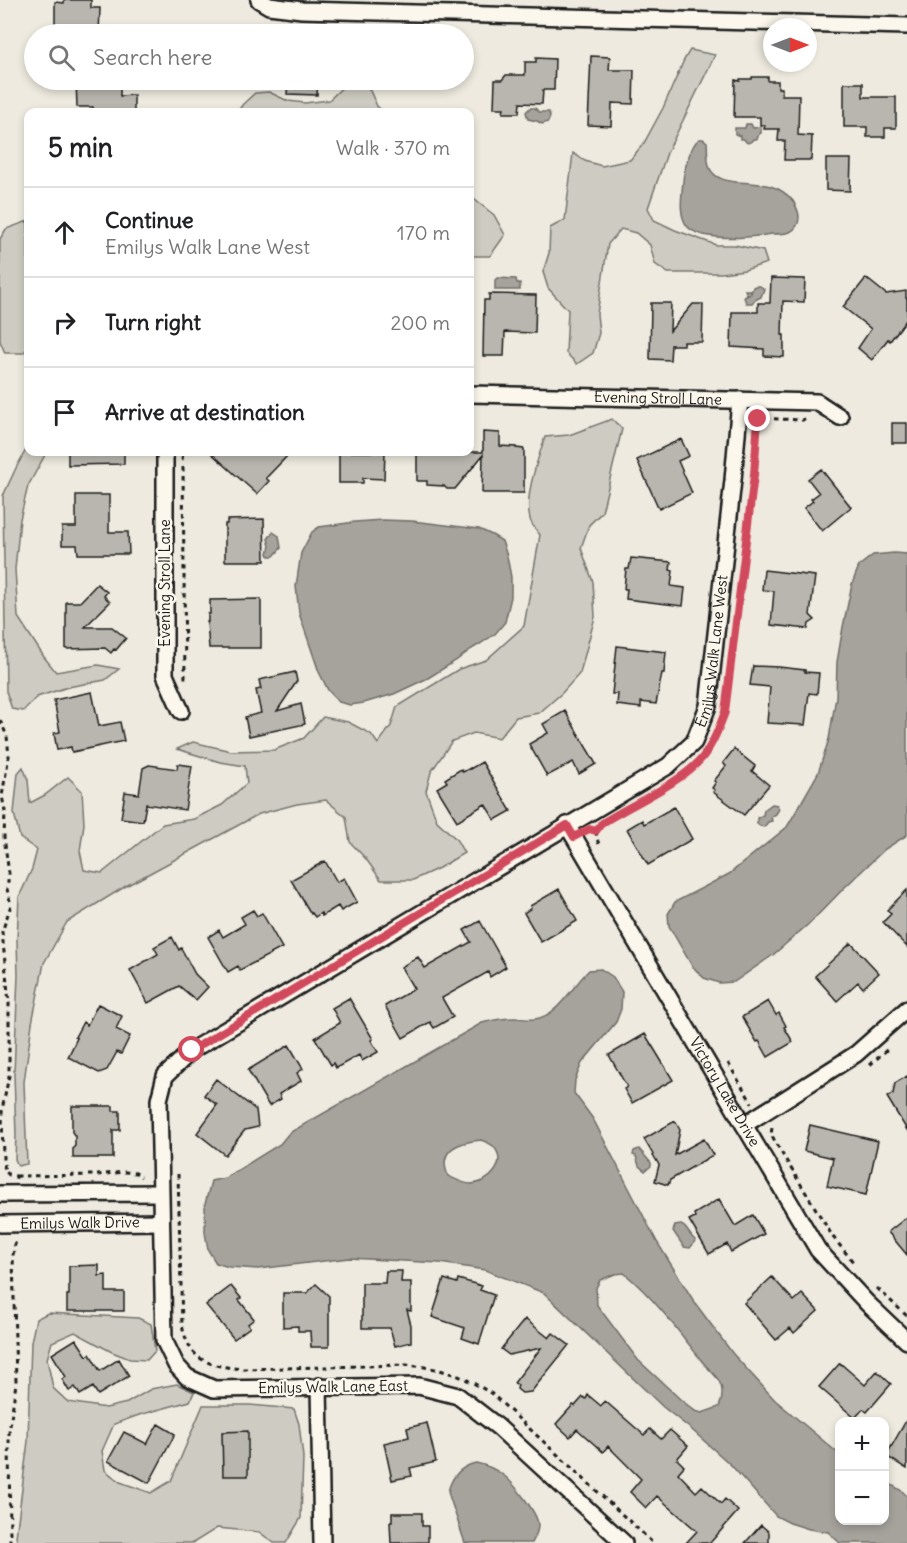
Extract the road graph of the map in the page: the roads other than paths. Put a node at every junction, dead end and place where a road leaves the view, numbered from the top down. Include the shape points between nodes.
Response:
1 (259, 0) edge
2 (907, 26) edge
3 (474, 394) edge
4 (740, 400) junction
5 (840, 417) dead end
6 (165, 456) edge
7 (179, 705) road end
8 (571, 831) junction
9 (907, 1009) edge
10 (744, 1125) junction
11 (160, 1193) junction
12 (0, 1194) edge
13 (160, 1222) junction
14 (0, 1224) edge
15 (907, 1341) edge
16 (319, 1386) junction
17 (322, 1543) edge
18 (624, 1543) edge

1 - 2 street via 270,6 302,10
3 - 4 street, Evening Stroll Lane
4 - 5 street, Evening Stroll Lane via 817,402
4 - 8 street, Emilys Walk Lane West via 708,706 694,742 668,766
6 - 7 street, Evening Stroll Lane via 165,675
8 - 10 street, Victory Lake Drive
8 - 11 street, Emilys Walk Lane West via 192,1050 165,1076 159,1100
9 - 10 street via 856,1054
10 - 15 street, Victory Lake Drive via 818,1250
11 - 12 street, Emilys Walk Drive
11 - 13 street, Emilys Walk Lane West
13 - 14 street, Emilys Walk Drive via 19,1233
13 - 16 street, Emilys Walk Lane East via 164,1340 176,1365 188,1377 214,1389
16 - 17 street
16 - 18 street, Emilys Walk Lane East via 419,1386 458,1396 498,1427

